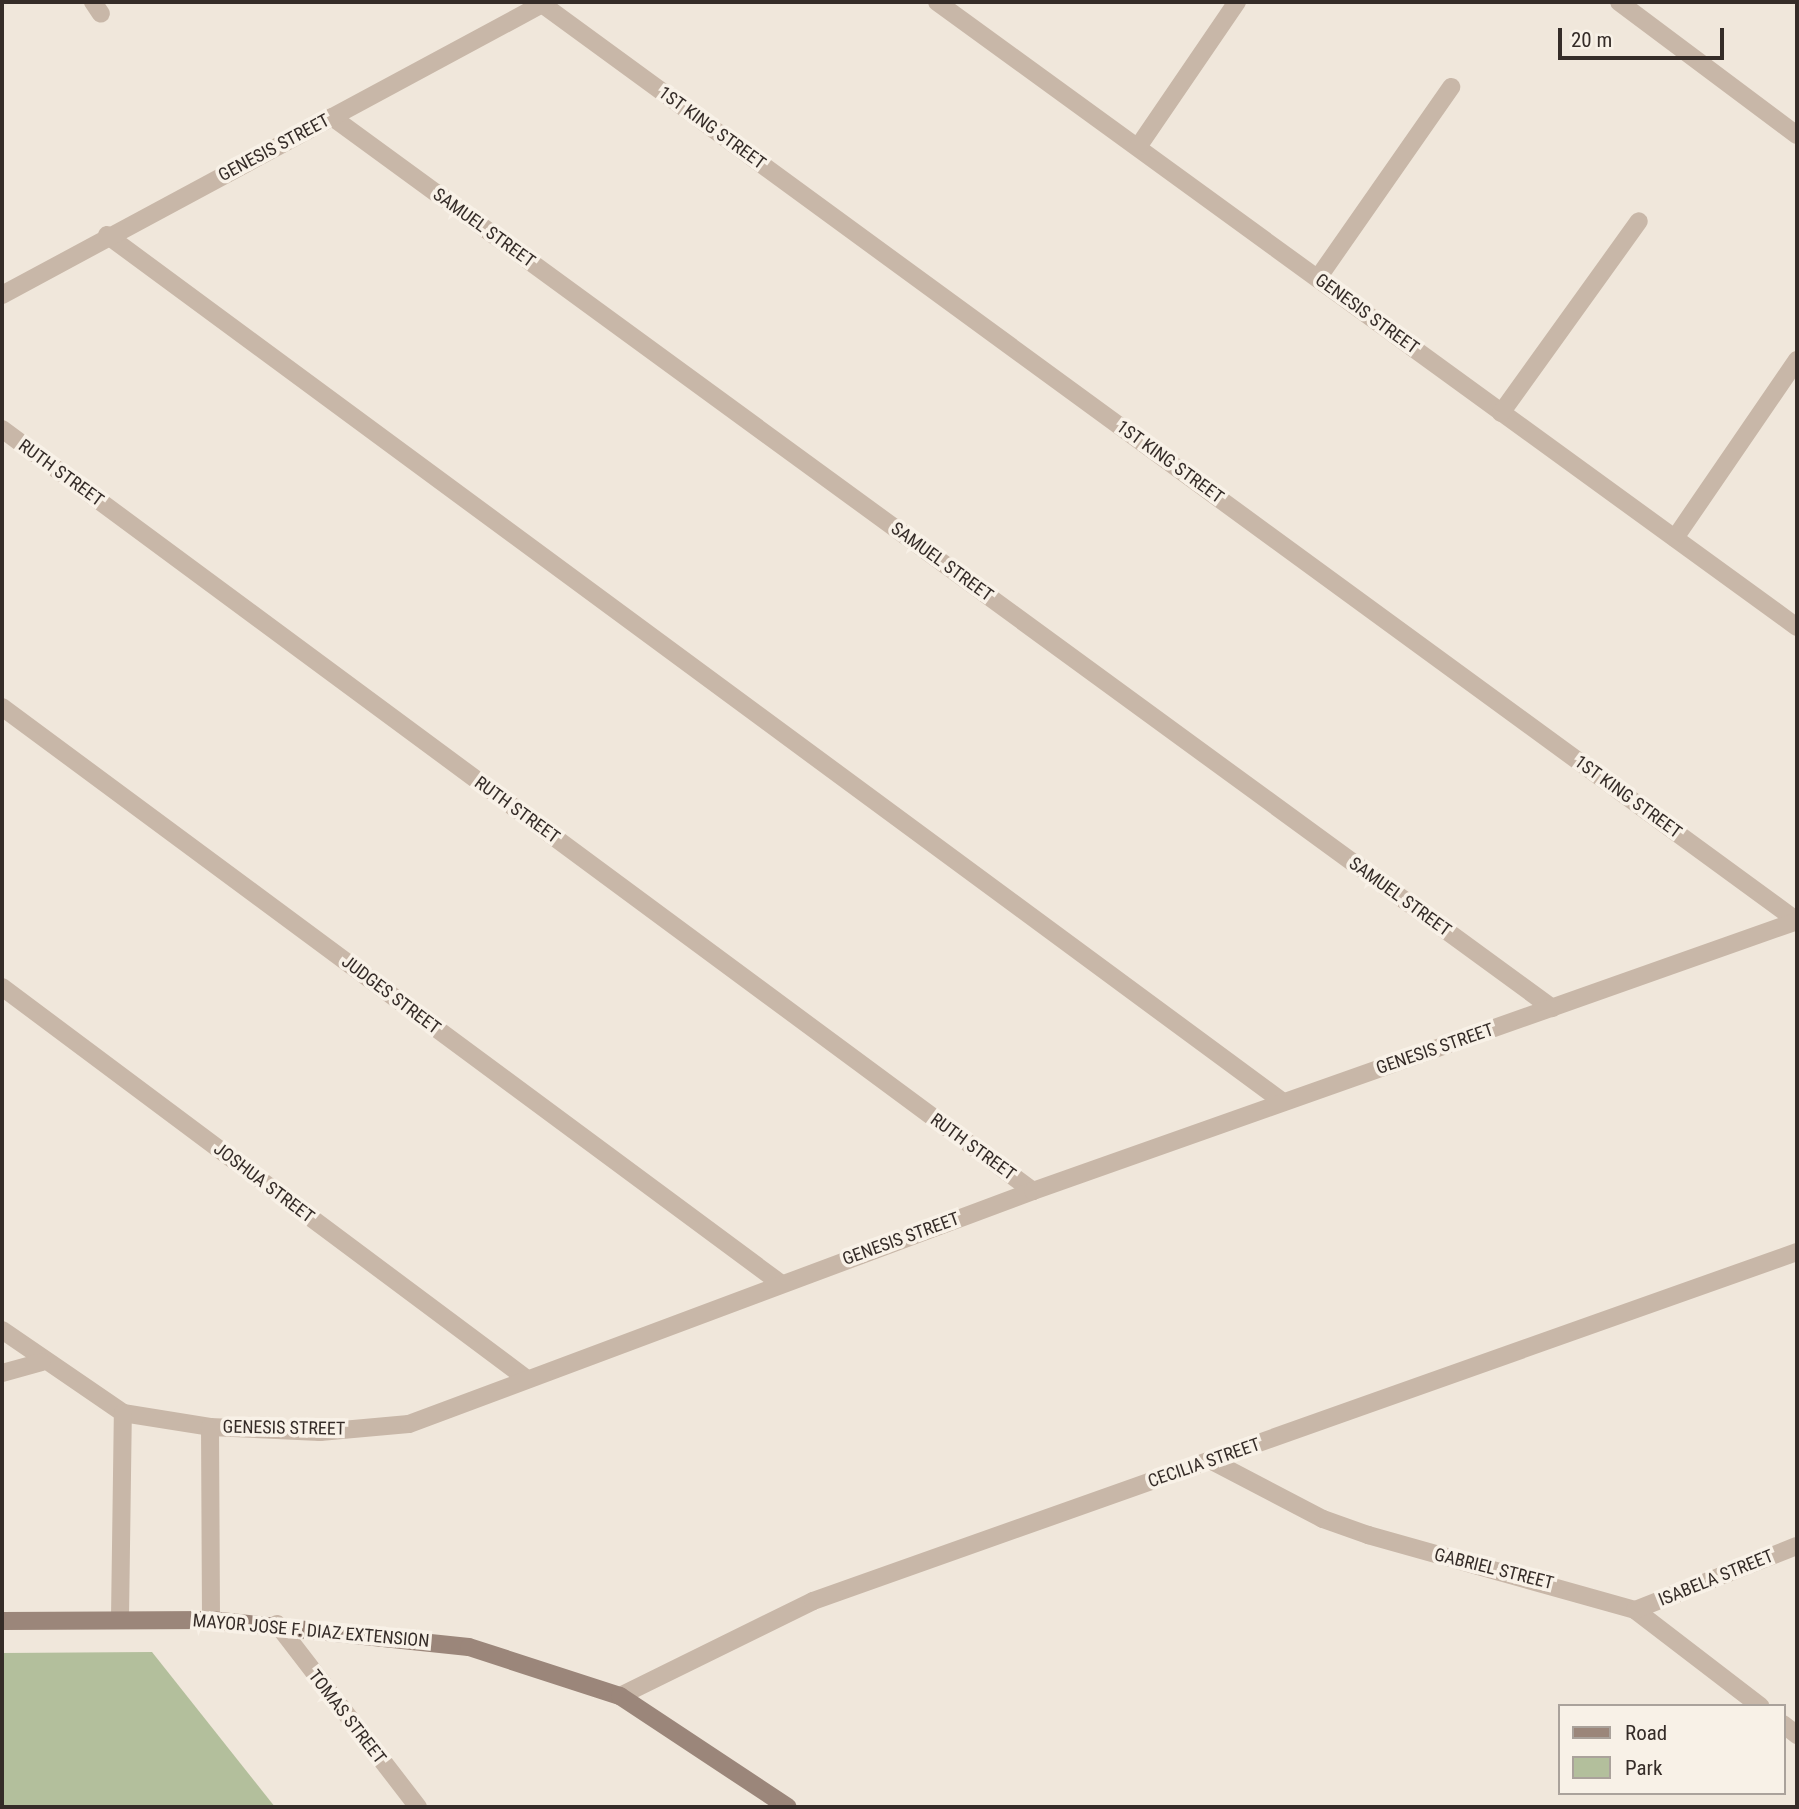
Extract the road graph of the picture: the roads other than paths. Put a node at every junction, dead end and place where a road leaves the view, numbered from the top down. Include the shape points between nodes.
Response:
1 (937, 2) edge
2 (1237, 2) edge
3 (1619, 2) edge
4 (544, 3) edge
5 (962, 9) edge
6 (1451, 87) dead end
7 (332, 117) junction
8 (1797, 135) edge
9 (1138, 147) junction
10 (1639, 221) dead end
11 (107, 235) junction
12 (1318, 278) junction
13 (2, 295) edge
14 (1797, 360) edge
15 (1501, 413) junction
16 (2, 429) edge
17 (1675, 538) junction
18 (1797, 627) edge
19 (2, 707) edge
20 (1797, 921) edge
21 (2, 987) edge
22 (1552, 1008) junction
23 (1283, 1102) junction
24 (1033, 1191) junction
25 (1797, 1252) edge
26 (780, 1283) junction
27 (2, 1330) edge
28 (42, 1362) junction
29 (2, 1373) edge
30 (527, 1379) junction
31 (123, 1413) junction
32 (210, 1427) junction
33 (1212, 1461) junction
34 (1797, 1546) edge
35 (1635, 1610) junction
36 (120, 1618) junction
37 (211, 1620) junction
38 (2, 1621) edge
39 (277, 1624) junction
40 (620, 1696) junction
41 (1757, 1704) edge
42 (418, 1807) edge
43 (788, 1807) edge

1 - 5 street, GENESIS STREET
2 - 9 street
3 - 8 street
4 - 7 street, GENESIS STREET
4 - 20 street, 1ST KING STREET
5 - 9 street, GENESIS STREET
6 - 12 street
7 - 11 street, GENESIS STREET
7 - 22 street, SAMUEL STREET
9 - 12 street, GENESIS STREET
10 - 15 street
11 - 13 street, GENESIS STREET
11 - 23 street
12 - 15 street, GENESIS STREET
14 - 17 street
15 - 17 street, GENESIS STREET
16 - 24 street, RUTH STREET
17 - 18 street, GENESIS STREET
19 - 26 street, JUDGES STREET
20 - 22 street, GENESIS STREET
21 - 30 street, JOSHUA STREET
22 - 23 street, GENESIS STREET
23 - 24 street, GENESIS STREET
24 - 26 street, GENESIS STREET
25 - 33 street, CECILIA STREET
26 - 30 street, GENESIS STREET
27 - 28 street, GENESIS STREET
28 - 29 street
28 - 31 street, GENESIS STREET
30 - 32 street, GENESIS STREET via 409,1424 320,1432
31 - 32 street, GENESIS STREET
31 - 36 street
32 - 37 street
33 - 35 street, GABRIEL STREET via 1323,1519 1368,1535
33 - 40 street, CECILIA STREET via 813,1601
34 - 35 street, ISABELA STREET
35 - 41 street, GABRIEL STREET
36 - 37 street, MAYOR JOSE F. DIAZ EXTENSION
36 - 38 street, MAYOR JOSE F. DIAZ EXTENSION
37 - 39 street, MAYOR JOSE F. DIAZ EXTENSION
39 - 40 street, MAYOR JOSE F. DIAZ EXTENSION via 469,1647
39 - 42 street, TOMAS STREET
40 - 43 street, MAYOR JOSE F. DIAZ EXTENSION

